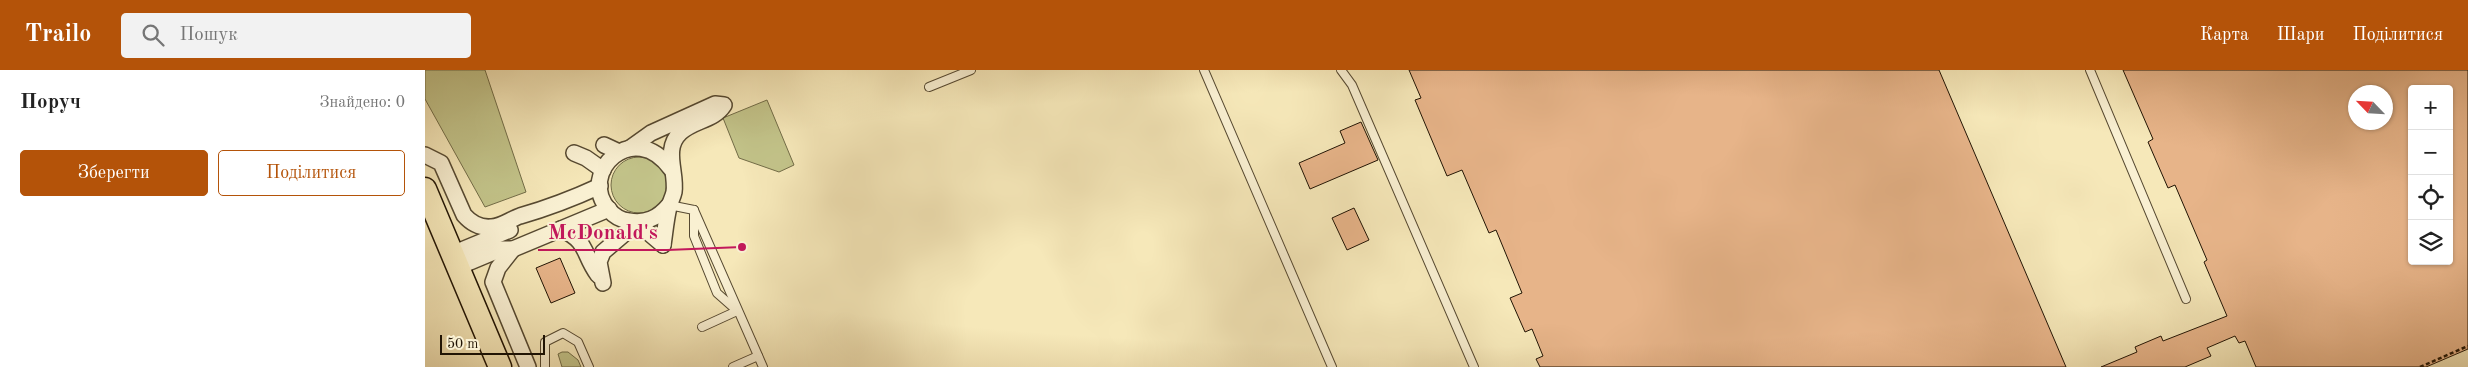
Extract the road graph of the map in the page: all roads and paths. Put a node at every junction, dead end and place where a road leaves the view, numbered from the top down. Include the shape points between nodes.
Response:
1 (971, 70) edge
2 (1204, 70) edge
3 (1341, 70) edge
4 (2090, 70) edge
5 (929, 87) dead end
6 (604, 145) dead end
7 (625, 150) junction
8 (574, 153) dead end
9 (425, 155) edge
10 (671, 169) junction
11 (603, 170) junction
12 (600, 186) junction
13 (425, 189) edge
14 (669, 205) junction
15 (609, 209) junction
16 (539, 212) junction
17 (637, 223) junction
18 (561, 229) junction
19 (513, 249) junction
20 (455, 260) junction
21 (2187, 299) dead end
22 (737, 311) junction
23 (702, 327) dead end
24 (2468, 346) edge
25 (758, 356) junction
26 (500, 367) edge
27 (528, 367) edge
28 (545, 367) edge
29 (589, 367) edge
30 (733, 367) edge
31 (763, 367) edge
32 (1332, 367) edge
33 (1474, 367) edge
34 (2420, 367) edge

1 - 5 lane
2 - 32 lane
3 - 33 lane via 1352,85
4 - 21 lane
6 - 7 street
7 - 10 street via 643,148 654,151
7 - 10 street via 651,133 715,104 724,105 719,113 688,126 678,134 672,146
7 - 11 street via 609,160
8 - 11 street
9 - 16 street via 441,163 464,215 482,227 493,228
10 - 14 street via 675,181
11 - 12 street
12 - 15 street
12 - 16 street
13 - 20 main road
14 - 17 street via 650,221
14 - 17 street via 663,245
14 - 22 lane via 694,210 694,236 717,293
15 - 17 street via 625,221
15 - 18 street
16 - 20 street via 522,225
17 - 18 street via 603,252 599,262 603,283 591,266 583,243
18 - 19 street
19 - 20 street via 501,248
19 - 27 street via 497,268 493,282
20 - 26 main road
22 - 23 lane
22 - 25 lane
24 - 34 path
25 - 30 lane
25 - 31 lane
28 - 29 lane via 545,342 563,333 578,342

